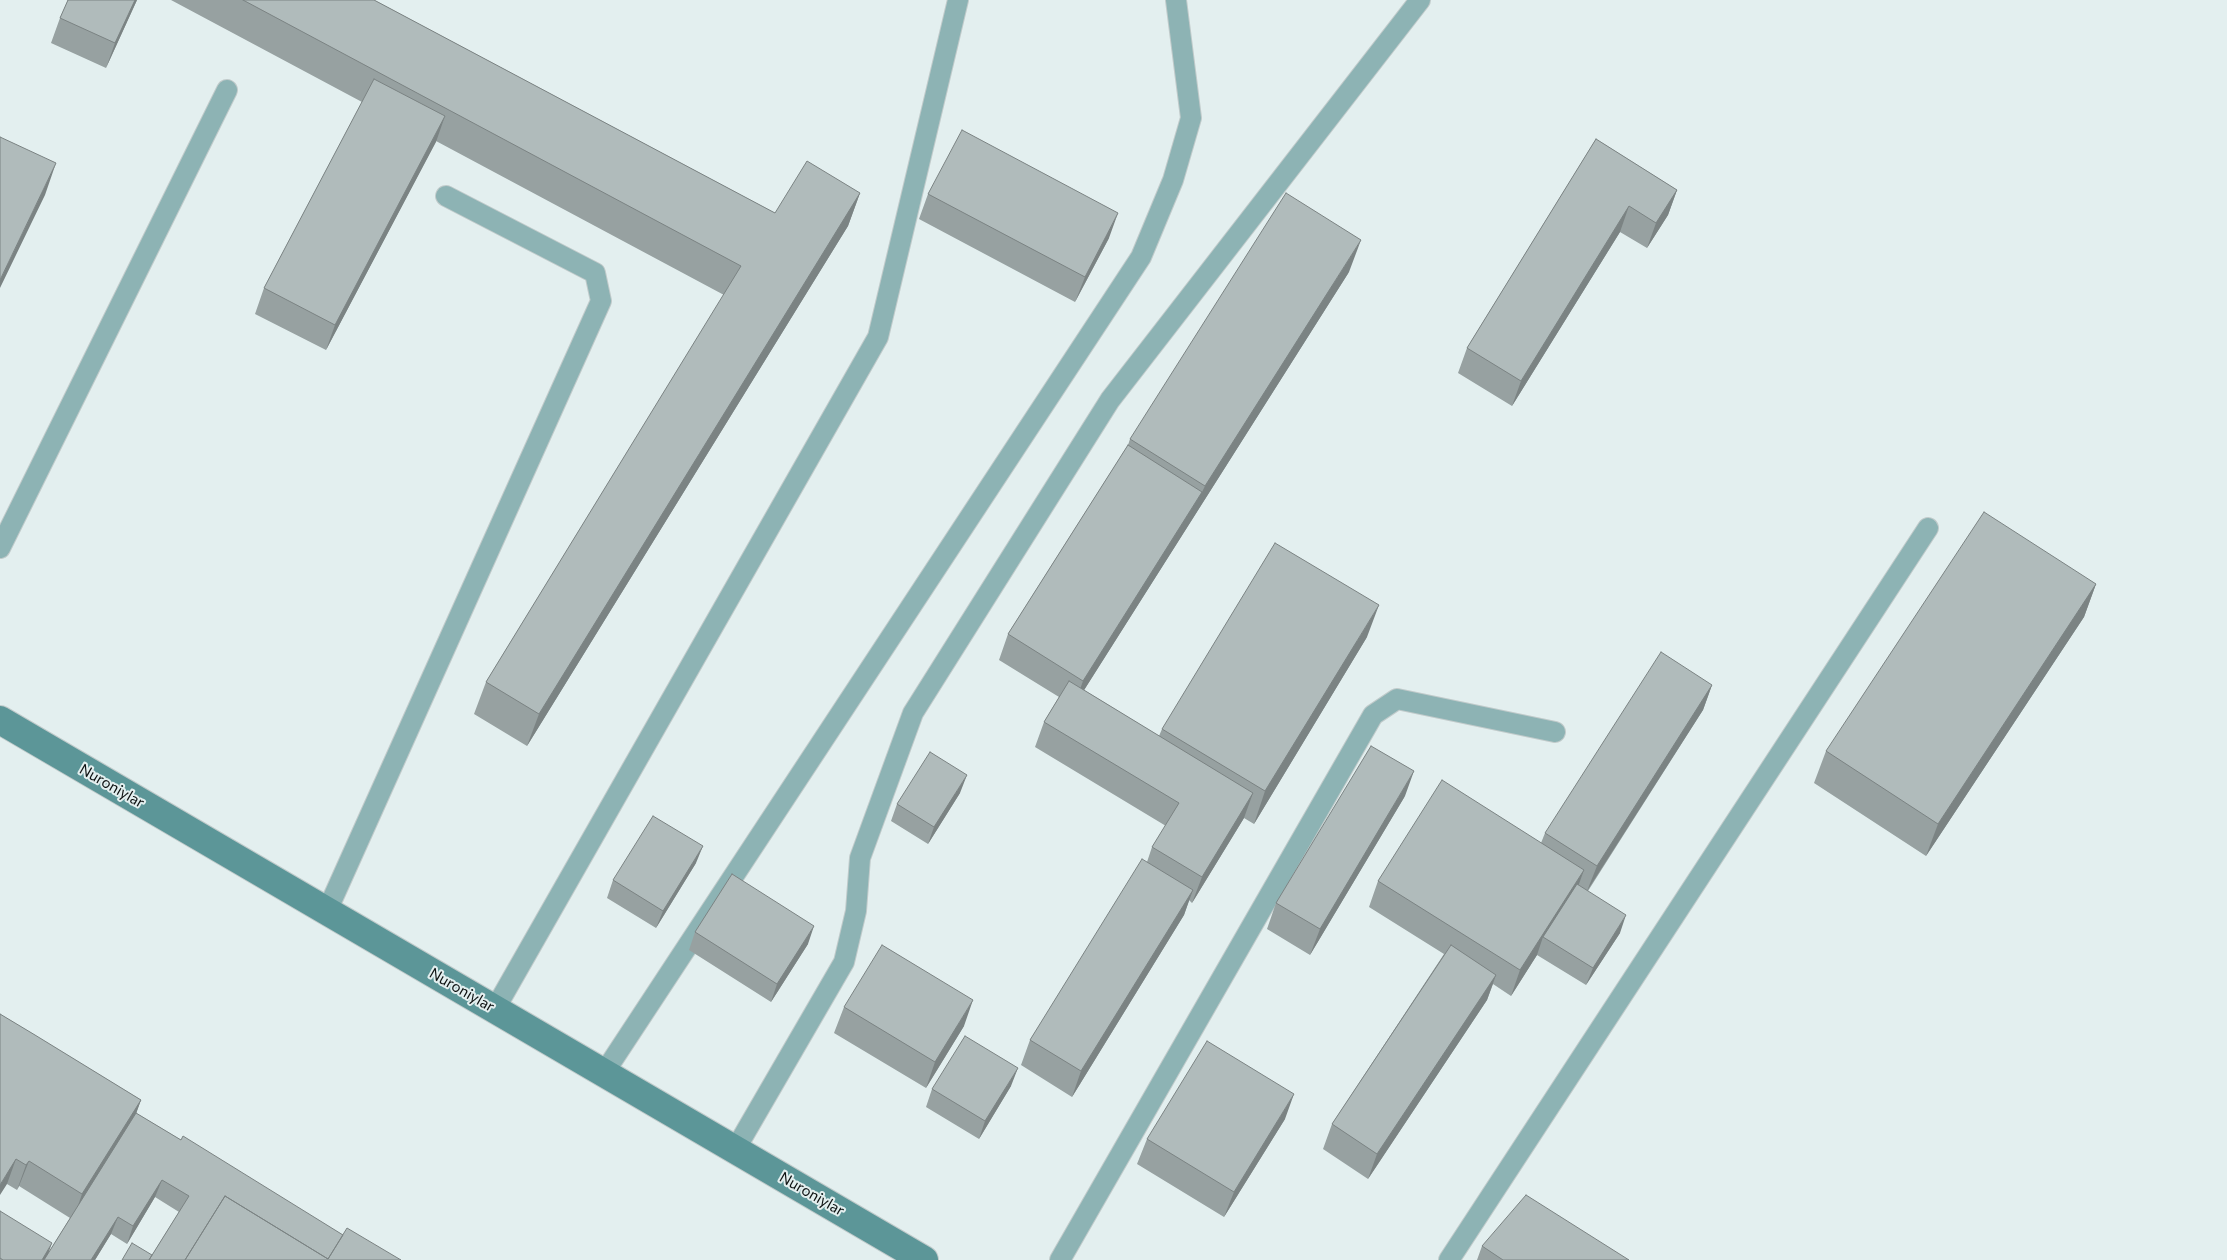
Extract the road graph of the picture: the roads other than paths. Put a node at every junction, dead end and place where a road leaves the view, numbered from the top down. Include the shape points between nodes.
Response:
1 (958, 0) edge
2 (1176, 0) edge
3 (1420, 0) edge
4 (227, 90) dead end
5 (446, 196) dead end
6 (1928, 528) dead end
7 (0, 548) edge
8 (0, 720) edge
9 (1555, 732) dead end
10 (327, 911) junction
11 (495, 1009) junction
12 (604, 1073) junction
13 (736, 1150) junction
14 (924, 1260) edge
15 (1060, 1260) edge
16 (1449, 1260) edge

1 - 11 lane via 878,337
2 - 12 lane via 1191,118 1173,180 1141,256
3 - 13 lane via 1110,400 912,713 860,858 856,911 844,962
4 - 7 lane
5 - 10 lane via 595,273 601,301
6 - 16 lane
8 - 10 main road, Nuroniylar
9 - 15 lane via 1397,699 1373,715
10 - 11 main road, Nuroniylar
11 - 12 main road, Nuroniylar
12 - 13 main road, Nuroniylar
13 - 14 main road, Nuroniylar

